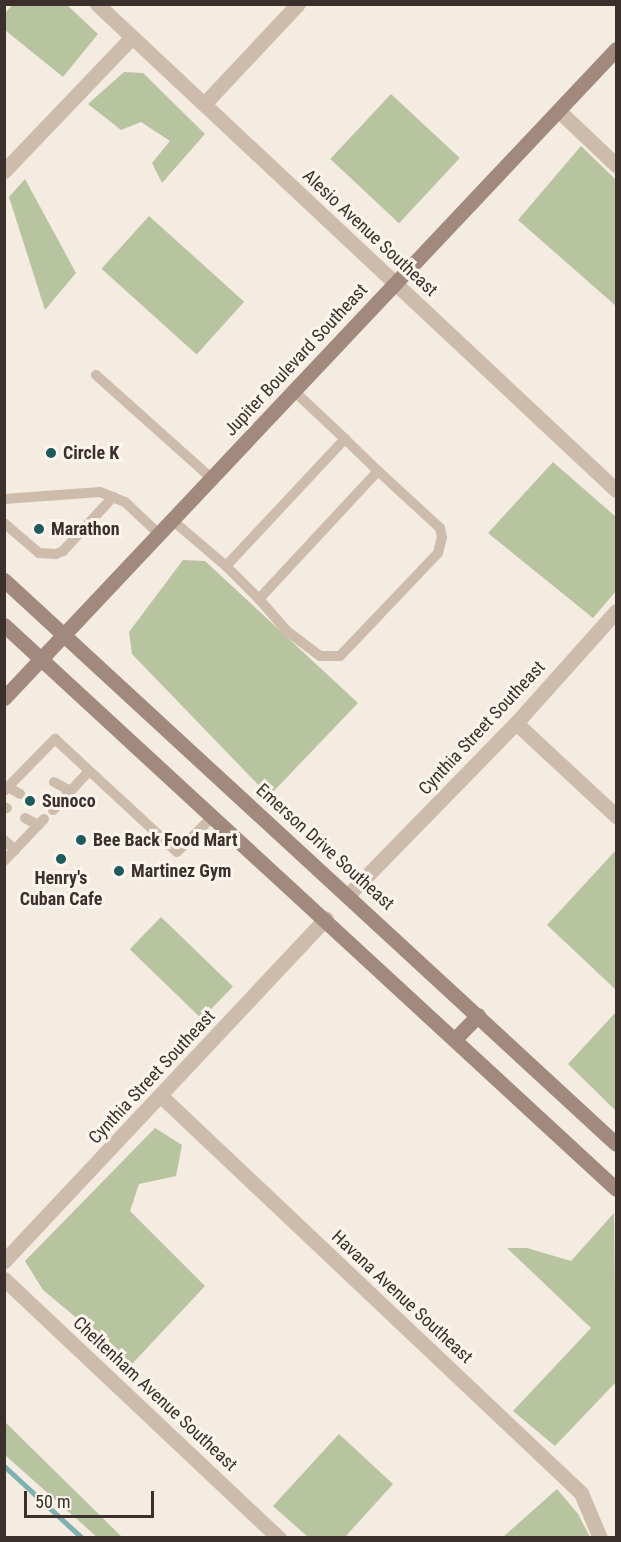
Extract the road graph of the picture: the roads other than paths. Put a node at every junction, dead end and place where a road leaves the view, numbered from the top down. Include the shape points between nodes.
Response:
1 (97, 4) edge
2 (298, 4) edge
3 (132, 37) junction
4 (616, 49) edge
5 (204, 104) junction
6 (558, 111) junction
7 (616, 165) edge
8 (4, 171) edge
9 (395, 284) junction
10 (96, 375) dead end
11 (294, 391) junction
12 (345, 439) junction
13 (378, 471) junction
14 (211, 478) junction
15 (616, 490) edge
16 (113, 497) junction
17 (4, 499) edge
18 (172, 520) junction
19 (4, 523) edge
20 (159, 534) junction
21 (226, 566) junction
22 (4, 580) edge
23 (259, 599) junction
24 (616, 611) edge
25 (4, 625) edge
26 (63, 635) junction
27 (40, 659) junction
28 (4, 698) edge
29 (516, 723) junction
30 (26, 769) junction
31 (89, 771) junction
32 (38, 774) dead end
33 (54, 782) dead end
34 (6, 789) edge
35 (70, 791) junction
36 (20, 794) dead end
37 (53, 810) dead end
38 (213, 816) junction
39 (616, 816) edge
40 (25, 818) dead end
41 (4, 840) edge
42 (15, 850) junction
43 (4, 861) edge
44 (349, 894) junction
45 (326, 918) junction
46 (478, 1015) junction
47 (455, 1039) junction
48 (161, 1096) junction
49 (616, 1144) edge
50 (616, 1189) edge
51 (4, 1261) edge
52 (4, 1279) edge
53 (279, 1538) edge
54 (600, 1538) edge

1 - 3 street, Alesio Avenue Southeast
2 - 5 street
3 - 5 street, Alesio Avenue Southeast
3 - 8 street
4 - 6 street, Jupiter Boulevard Southeast
5 - 9 street, Alesio Avenue Southeast
6 - 7 street
6 - 9 street, Jupiter Boulevard Southeast
9 - 11 street, Jupiter Boulevard Southeast
9 - 15 street, Alesio Avenue Southeast
10 - 14 lane
11 - 12 lane
11 - 14 street, Jupiter Boulevard Southeast
12 - 13 lane
12 - 21 lane
13 - 23 lane
13 - 23 lane via 440,528 438,553 340,656 320,656 287,631
14 - 18 street, Jupiter Boulevard Southeast
16 - 17 lane via 100,492
16 - 19 lane via 56,554 39,553
16 - 20 lane via 125,502
18 - 20 street, Jupiter Boulevard Southeast
18 - 21 lane
20 - 26 street, Jupiter Boulevard Southeast
21 - 23 lane
22 - 26 street, Emerson Drive Southeast
24 - 29 street, Cynthia Street Southeast
25 - 27 street
26 - 27 street, Jupiter Boulevard Southeast
26 - 44 street, Emerson Drive Southeast
27 - 28 street, Jupiter Boulevard Southeast
27 - 38 street
29 - 39 street
29 - 44 street, Cynthia Street Southeast
30 - 31 lane via 55,738
30 - 32 lane
30 - 34 lane
31 - 35 lane
31 - 38 lane via 177,852
33 - 35 lane
34 - 36 lane
35 - 37 lane
38 - 45 street
40 - 42 lane via 41,822
41 - 42 lane
42 - 43 lane
44 - 46 street, Emerson Drive Southeast
45 - 47 street
45 - 48 street, Cynthia Street Southeast
46 - 47 street
46 - 49 street, Emerson Drive Southeast
47 - 50 street
48 - 51 street, Cynthia Street Southeast
48 - 54 street, Havana Avenue Southeast via 581,1493
52 - 53 street, Cheltenham Avenue Southeast

